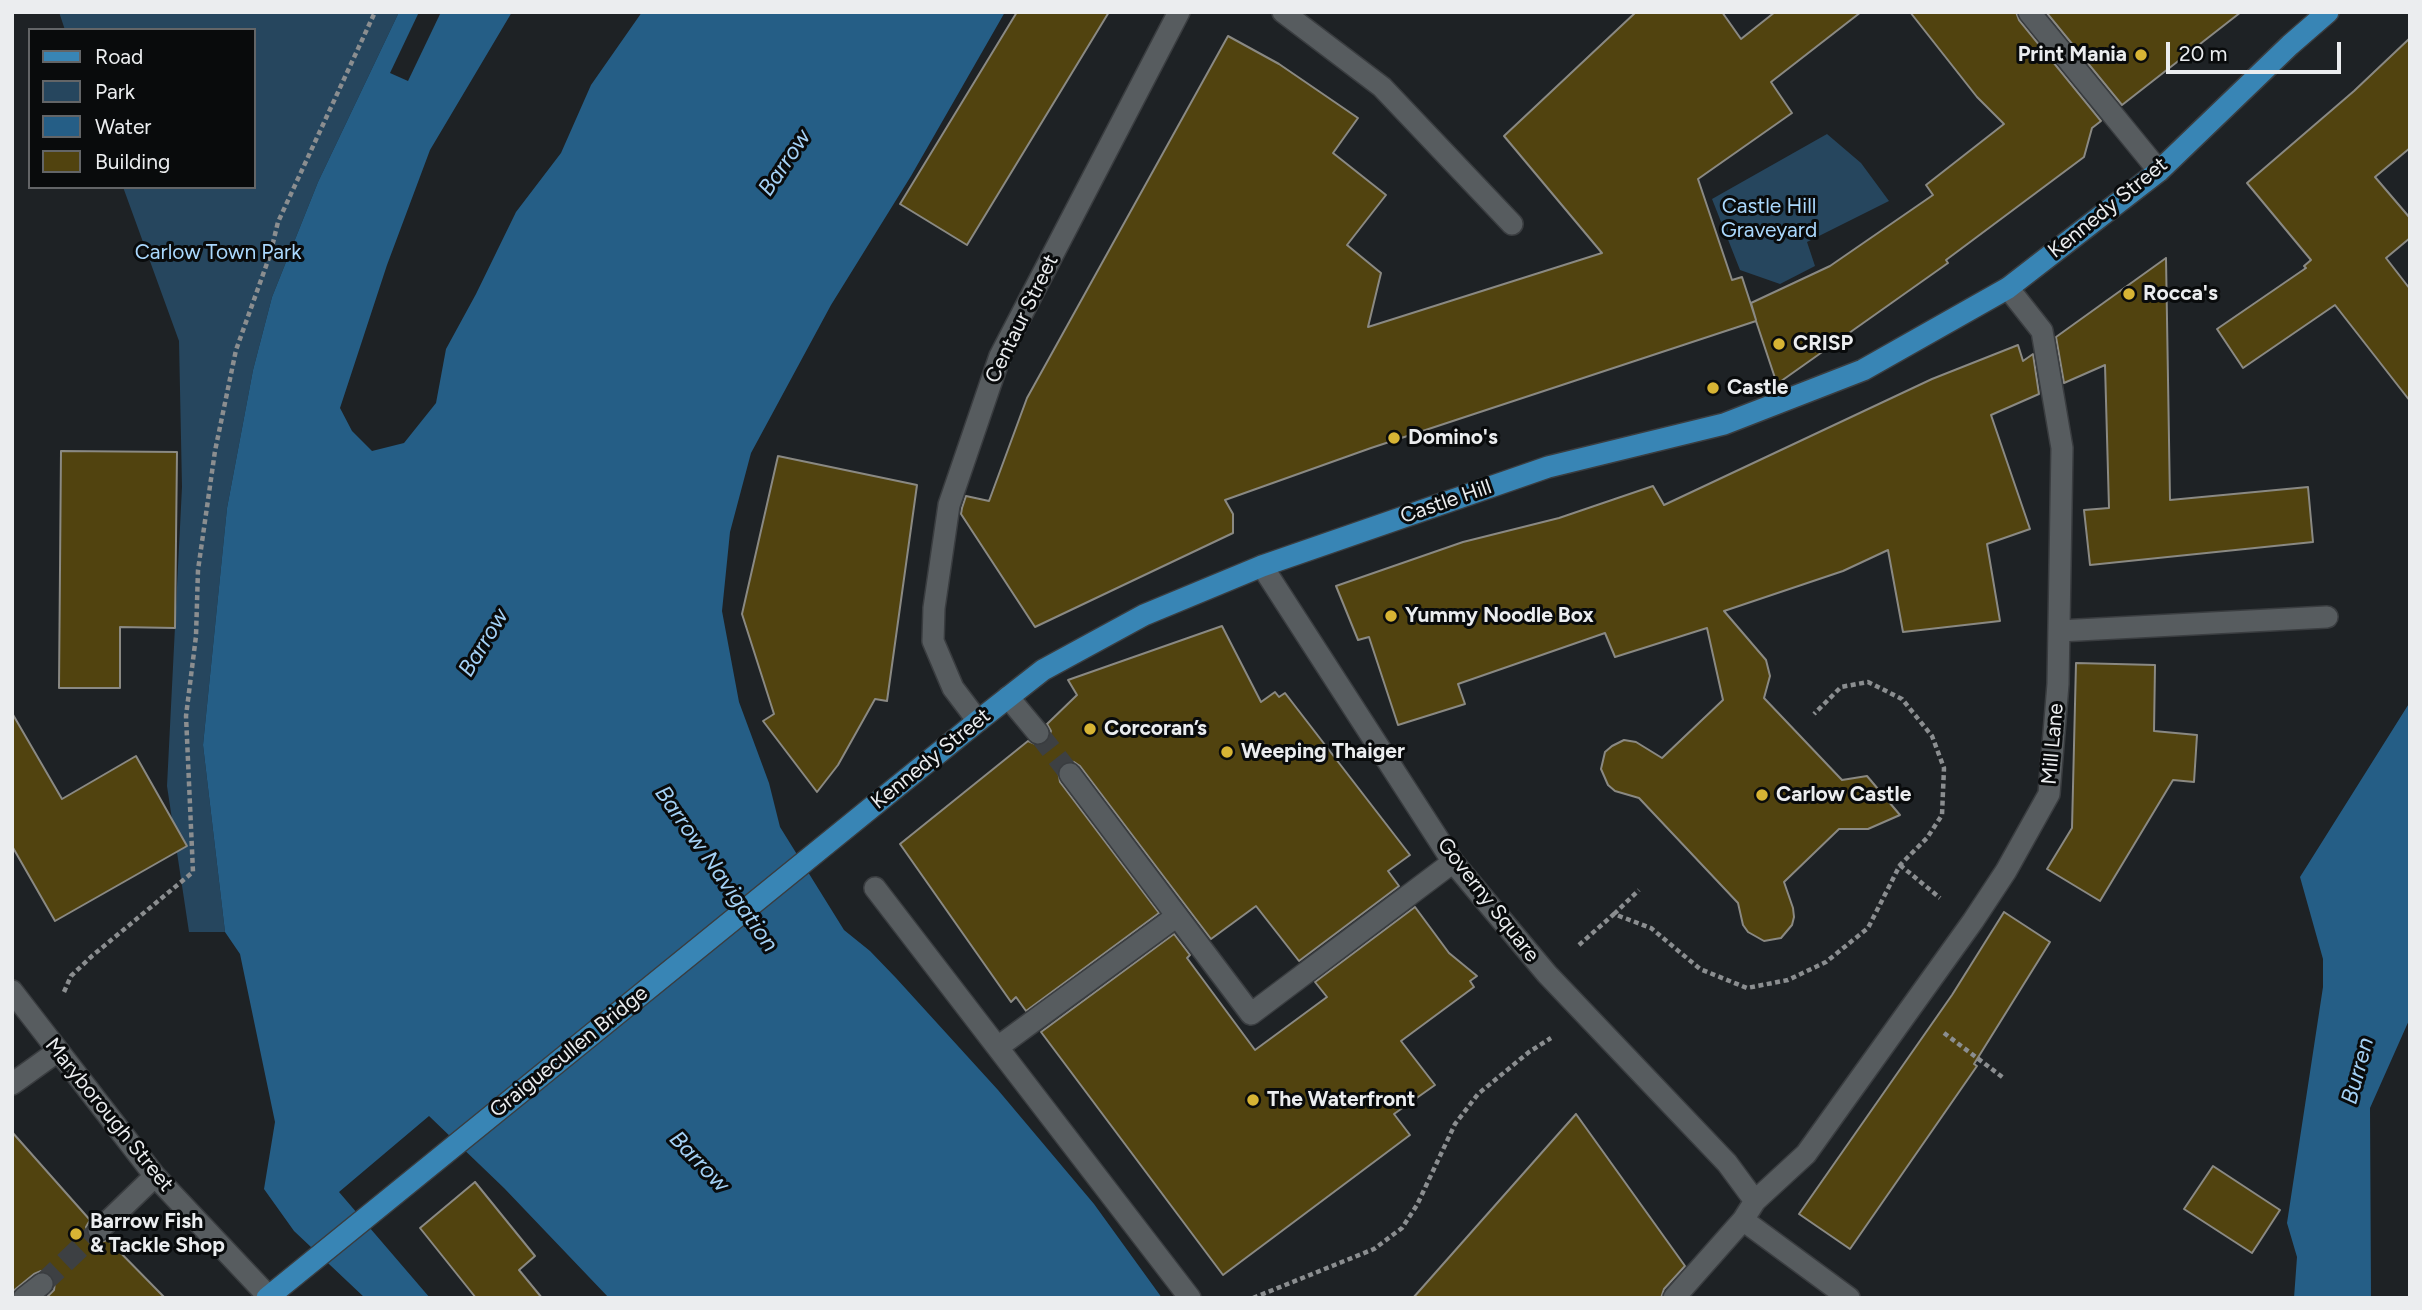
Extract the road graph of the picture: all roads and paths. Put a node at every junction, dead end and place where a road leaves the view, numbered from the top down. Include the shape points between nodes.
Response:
1 (375, 12) edge
2 (1179, 12) edge
3 (1283, 12) edge
4 (2029, 12) edge
5 (2328, 12) edge
6 (2159, 170) junction
7 (1512, 224) dead end
8 (2008, 288) junction
9 (1863, 370) joint
10 (1262, 566) junction
11 (2327, 617) dead end
12 (2059, 631) junction
13 (1043, 670) joint
14 (1008, 697) junction
15 (1814, 714) dead end
16 (978, 721) junction
17 (1038, 733) tunnel mouth
18 (1070, 774) tunnel mouth
19 (819, 850) joint
20 (1453, 862) junction
21 (1900, 865) junction
22 (876, 888) dead end
23 (1639, 890) dead end
24 (1937, 895) dead end
25 (1614, 914) junction
26 (1177, 916) junction
27 (1547, 974) junction
28 (12, 991) edge
29 (1942, 1032) dead end
30 (51, 1042) junction
31 (1543, 1043) dead end
32 (998, 1047) junction
33 (2006, 1079) dead end
34 (12, 1084) edge
35 (155, 1176) junction
36 (1755, 1201) junction
37 (1743, 1220) junction
38 (99, 1230) tunnel mouth
39 (42, 1284) tunnel mouth
40 (268, 1297) edge
41 (24, 1298) edge
42 (1190, 1298) edge
43 (1253, 1298) edge
44 (1674, 1298) edge
45 (1849, 1298) edge

1 - 30 path via 278,222 236,350 215,451 198,570 186,716 193,872 71,976
2 - 16 street, Centaur Street via 1000,356 948,505 933,641 953,688
3 - 7 street via 1382,87
4 - 6 street
5 - 6 main road, Kennedy Street
6 - 8 main road, Kennedy Street
8 - 9 main road, Kennedy Street
8 - 12 street, Mill Lane via 2042,331 2062,448
9 - 10 main road, Castle Hill via 1724,424 1548,467
10 - 13 main road, Castle Hill via 1144,615
10 - 20 street, Governy Square
11 - 12 street
12 - 36 street, Mill Lane via 2049,794 1973,921 1806,1154
13 - 14 main road, Kennedy Street
14 - 16 main road, Kennedy Street
14 - 17 street
15 - 21 path via 1841,687 1868,682 1902,699 1932,736 1944,768 1942,815
16 - 19 main road, Kennedy Street
18 - 26 street
19 - 40 main road, Graiguecullen Bridge
20 - 26 street via 1251,1014
20 - 27 street, Governy Square
21 - 24 path
21 - 25 path via 1868,928 1826,962 1788,980 1747,988 1700,969 1651,928
22 - 32 street
23 - 25 path
25 - 27 path
26 - 32 street
27 - 36 street, Governy Square via 1727,1163
28 - 30 street, Maryborough Street
29 - 33 path
30 - 34 street
30 - 35 street, Maryborough Street
31 - 43 path via 1478,1094 1455,1124 1402,1228 1374,1249
32 - 42 street
35 - 38 street
35 - 40 street, Maryborough Street
36 - 37 street, Mill Lane
37 - 44 street, Mill Lane
37 - 45 street
39 - 41 street

